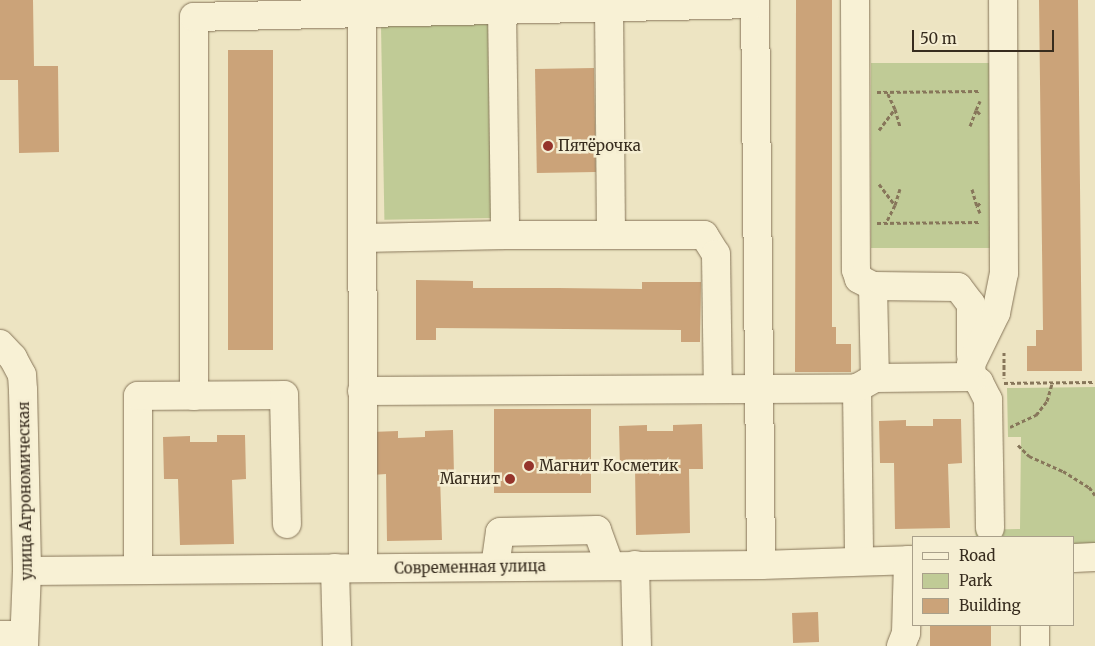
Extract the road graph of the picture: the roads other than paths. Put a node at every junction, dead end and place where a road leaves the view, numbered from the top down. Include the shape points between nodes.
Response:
1 (856, 0) edge
2 (1003, 0) edge
3 (755, 2) edge
4 (362, 6) edge
5 (609, 7) junction
6 (502, 9) junction
7 (611, 234) junction
8 (505, 236) junction
9 (363, 238) junction
10 (873, 286) junction
11 (984, 308) junction
12 (0, 344) edge
13 (972, 371) junction
14 (866, 383) junction
15 (718, 388) junction
16 (759, 388) junction
17 (362, 391) junction
18 (194, 396) junction
19 (287, 524) dead end
20 (990, 528) dead end
21 (1095, 557) edge
22 (1075, 558) edge
23 (911, 560) edge
24 (859, 561) junction
25 (761, 565) junction
26 (623, 566) junction
27 (495, 567) junction
28 (335, 568) junction
29 (363, 568) junction
30 (138, 570) junction
31 (27, 571) junction
32 (1034, 626) edge
33 (16, 638) edge
34 (337, 646) edge
35 (637, 646) edge
36 (901, 646) edge
37 (1035, 646) edge

1 - 10 street via 856,270 860,279
2 - 11 street via 1004,273
3 - 5 street
3 - 16 street
4 - 6 street
4 - 9 street
4 - 18 street via 194,17
5 - 6 street
5 - 7 street
6 - 8 street
7 - 8 street
7 - 15 street via 704,236 716,254
8 - 9 street
9 - 17 street
10 - 11 street via 958,287
10 - 14 street
11 - 13 street
12 - 31 street, улица Агрономическая via 22,375
13 - 14 street
13 - 20 street via 988,400
14 - 16 street
14 - 24 street
15 - 16 street
15 - 17 street
16 - 25 street
17 - 29 street
18 - 19 street via 284,395
18 - 30 street via 138,396
21 - 22 street
23 - 24 street, Современная улица
23 - 36 street via 906,633
24 - 25 street, Современная улица
25 - 26 street, Современная улица
26 - 27 street, Современная улица
26 - 27 street via 597,530 500,532
26 - 35 street
27 - 29 street, Современная улица
28 - 29 street, Современная улица
28 - 30 street, Современная улица
28 - 34 street
30 - 31 street, Современная улица
31 - 33 street, улица Агрономическая
32 - 37 street

